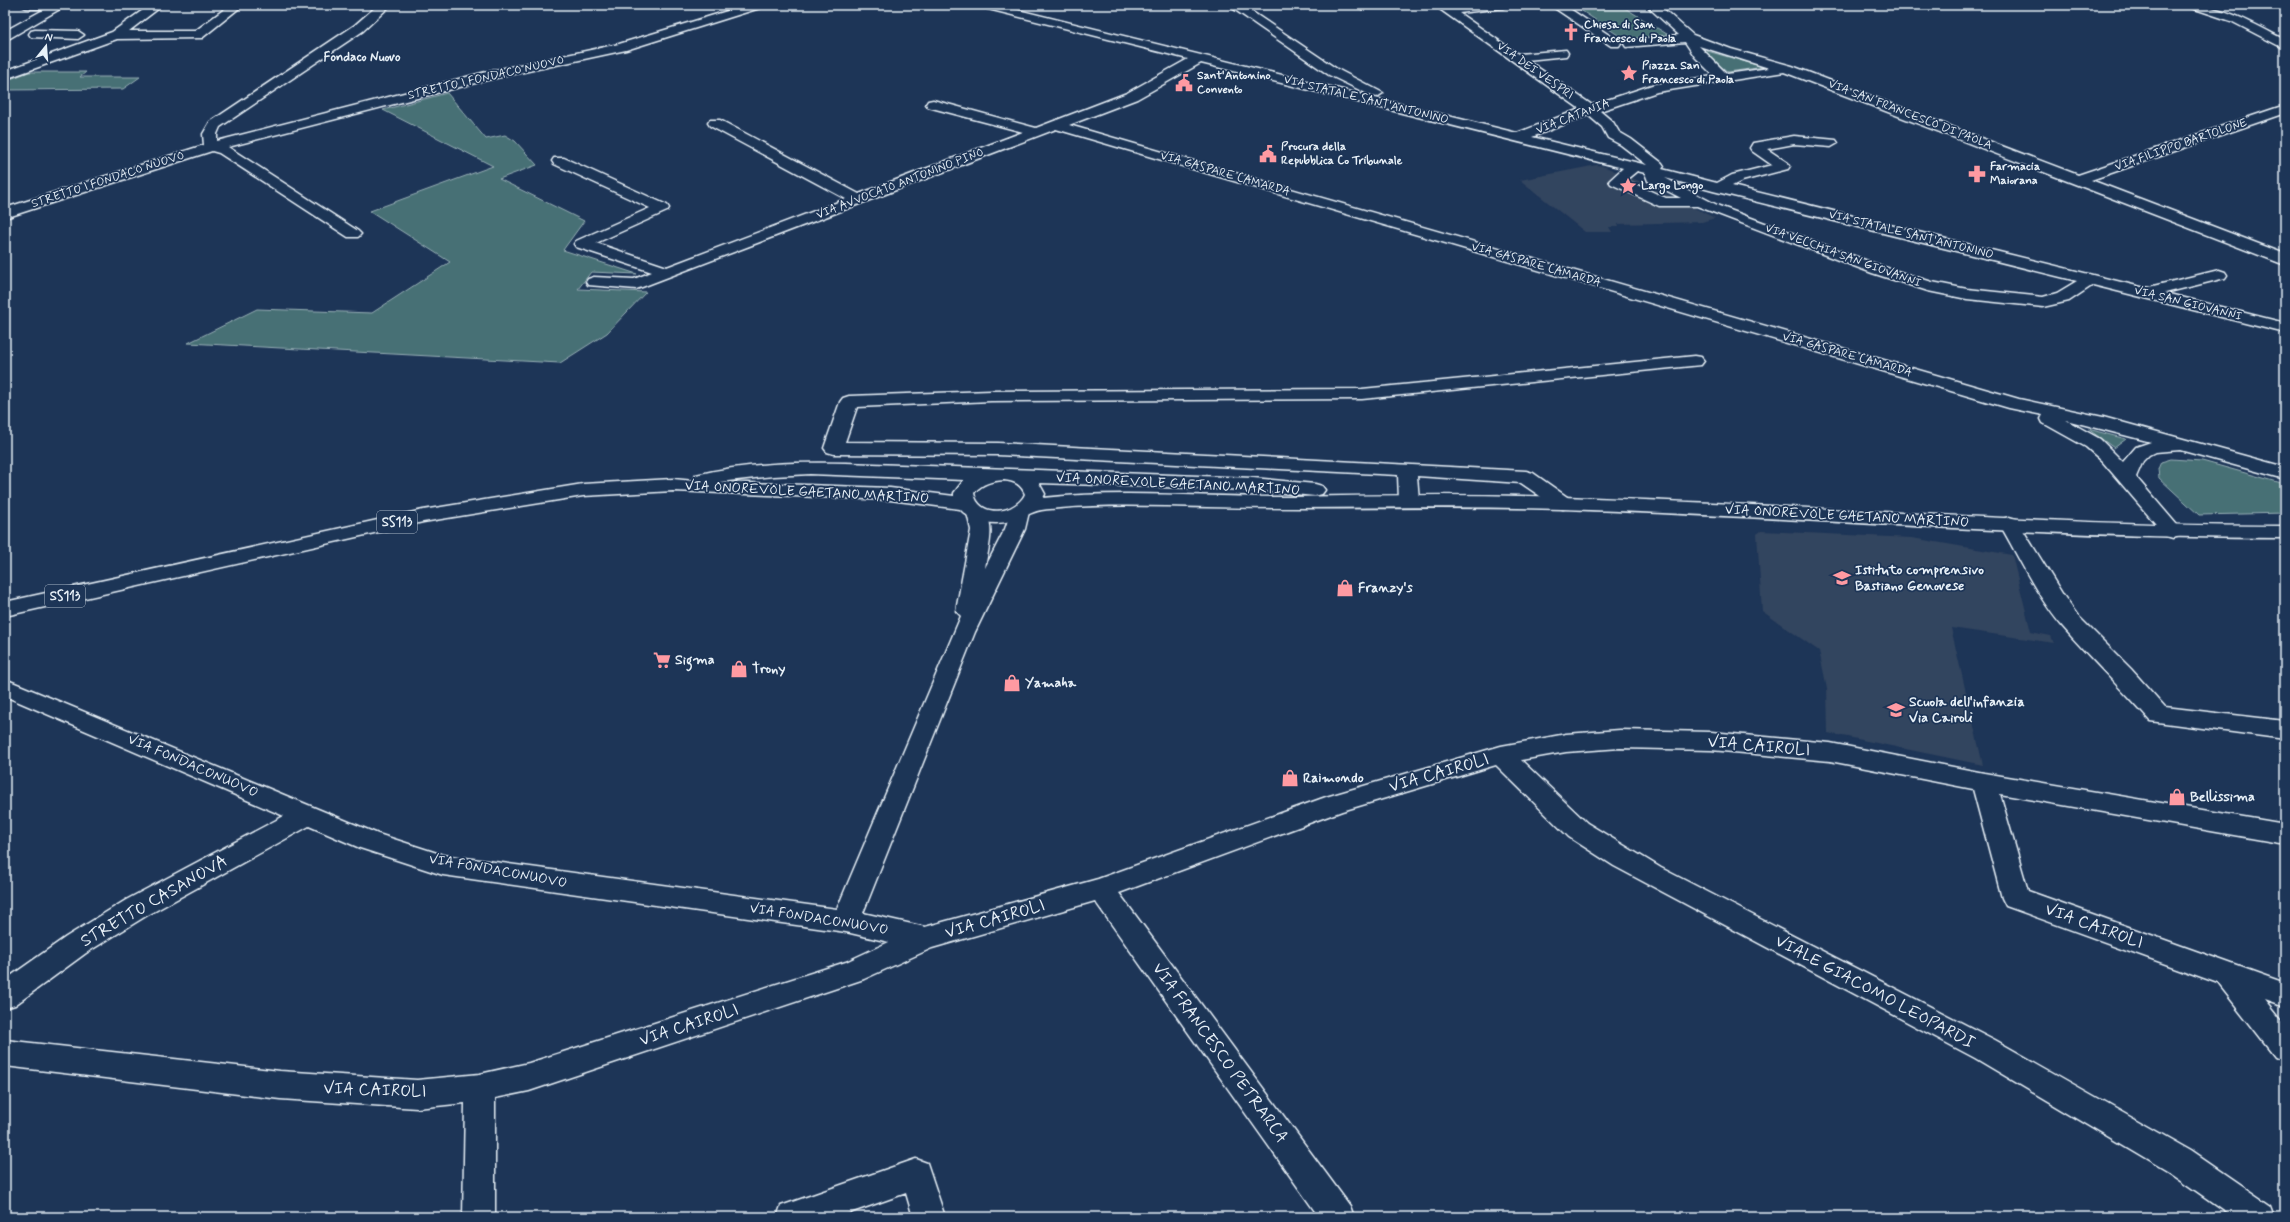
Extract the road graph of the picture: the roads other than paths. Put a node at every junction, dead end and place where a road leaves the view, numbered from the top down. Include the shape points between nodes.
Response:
1 (26, 5) edge
2 (60, 5) edge
3 (157, 5) edge
4 (237, 5) edge
5 (385, 5) edge
6 (760, 5) edge
7 (984, 5) edge
8 (1234, 5) edge
9 (1503, 5) edge
10 (1556, 5) edge
11 (1652, 5) edge
12 (2193, 5) edge
13 (1444, 8) edge
14 (35, 34) junction
15 (6, 35) edge
16 (78, 35) dead end
17 (116, 35) junction
18 (1689, 38) junction
19 (23, 41) dead end
20 (1615, 43) dead end
21 (1630, 44) dead end
22 (2285, 45) edge
23 (1562, 53) dead end
24 (1516, 58) junction
25 (1198, 59) junction
26 (1788, 69) junction
27 (7, 74) edge
28 (1724, 77) junction
29 (933, 104) dead end
30 (1393, 106) junction
31 (2285, 109) edge
32 (1590, 110) junction
33 (714, 124) dead end
34 (1056, 125) junction
35 (1037, 132) junction
36 (1517, 138) junction
37 (1831, 142) dead end
38 (212, 147) junction
39 (559, 161) dead end
40 (1633, 167) junction
41 (1652, 172) junction
42 (2078, 180) junction
43 (1724, 190) junction
44 (859, 200) junction
45 (1700, 202) junction
46 (5, 206) edge
47 (26, 207) junction
48 (5, 213) edge
49 (353, 234) dead end
50 (2285, 248) edge
51 (2268, 253) junction
52 (2285, 260) edge
53 (668, 272) junction
54 (2219, 275) dead end
55 (2091, 279) junction
56 (594, 282) dead end
57 (2147, 293) junction
58 (2285, 328) edge
59 (1695, 361) dead end
60 (2016, 404) junction
61 (2192, 448) junction
62 (1407, 470) junction
63 (2285, 473) edge
64 (991, 475) junction
65 (1017, 476) junction
66 (2127, 476) junction
67 (672, 485) junction
68 (1409, 500) junction
69 (1563, 503) junction
70 (971, 509) junction
71 (1024, 509) junction
72 (2009, 523) junction
73 (2174, 532) junction
74 (2285, 532) edge
75 (5, 609) edge
76 (964, 632) junction
77 (5, 687) edge
78 (2285, 730) edge
79 (1501, 755) junction
80 (1984, 782) junction
81 (308, 815) junction
82 (2285, 834) edge
83 (1101, 889) junction
84 (846, 921) junction
85 (925, 938) junction
86 (2228, 975) junction
87 (5, 996) edge
88 (2285, 996) edge
89 (2285, 1048) edge
90 (5, 1054) edge
91 (480, 1088) junction
92 (479, 1217) edge
93 (793, 1217) edge
94 (929, 1217) edge
95 (1338, 1217) edge
96 (2259, 1217) edge

1 - 2 street
2 - 15 street
3 - 17 street
4 - 17 street via 198,34
5 - 38 street via 359,28 215,125 210,134
6 - 38 street, STRETTO I FONDACO NUOVO via 622,47 486,76
7 - 25 street, VIA STATALE SANT'ANTONINO
8 - 30 street via 1333,72 1380,94
9 - 13 street
10 - 20 street
11 - 18 street, VIA SAN FRANCESCO DI PAOLA
12 - 22 street via 2235,20
13 - 24 street, VIA DEI VESPRI
14 - 15 street
14 - 16 street
14 - 19 street
17 - 27 street
18 - 21 street
18 - 26 street, VIA SAN FRANCESCO DI PAOLA via 1727,52
18 - 28 street, VIA SAN FRANCESCO DI PAOLA via 1699,55
23 - 24 street
24 - 32 street, VIA DEI VESPRI
25 - 30 street, VIA STATALE SANT'ANTONINO
25 - 34 street, VIA AVVOCATO ANTONINO PINO via 1132,96
26 - 28 street
26 - 42 street, VIA SAN FRANCESCO DI PAOLA
28 - 32 street, VIA CATANIA via 1655,88
29 - 35 street
30 - 36 street, VIA STATALE SANT'ANTONINO
31 - 42 street, VIA FILIPPO BARTOLONE
32 - 36 street, VIA CATANIA
32 - 41 street, VIA DEI VESPRI via 1608,125 1613,135 1657,166
33 - 44 street
34 - 35 street, VIA AVVOCATO ANTONINO PINO
34 - 60 street, VIA GASPARE CAMARDA
35 - 44 street, VIA AVVOCATO ANTONINO PINO
36 - 40 street, VIA STATALE SANT'ANTONINO
37 - 43 street via 1794,140 1758,146 1757,148 1783,166 1737,178
38 - 47 street, STRETTO I FONDACO NUOVO
38 - 49 street via 224,150
39 - 53 street via 662,208 582,244
40 - 41 street
40 - 45 street via 1616,181 1664,203
41 - 43 street
41 - 45 street, VIA VECCHIA SAN GIOVANNI via 1653,178
42 - 51 street, VIA SAN FRANCESCO DI PAOLA
43 - 55 street, VIA STATALE SANT'ANTONINO
44 - 53 street, VIA AVVOCATO ANTONINO PINO
45 - 55 street, VIA VECCHIA SAN GIOVANNI via 1878,270 1928,286 1967,294 2030,302 2053,301
46 - 47 street
47 - 48 street, STRETTO I FONDACO NUOVO
50 - 51 street
51 - 52 street, VIA SAN FRANCESCO DI PAOLA
53 - 56 street, VIA AVVOCATO ANTONINO PINO via 636,284
54 - 57 street
55 - 57 street, VIA SAN GIOVANNI
57 - 58 street, VIA SAN GIOVANNI
59 - 62 street via 1362,394 991,396 849,402 834,448 998,449
60 - 61 street, VIA GASPARE CAMARDA via 2096,421
60 - 66 street, VIA GASPARE CAMARDA via 2071,429 2092,442
61 - 63 street, VIA GASPARE CAMARDA
61 - 66 street, VIA GASPARE CAMARDA via 2148,448 2139,452
62 - 68 street
62 - 69 street via 1526,477
64 - 65 street
64 - 67 street, VIA ONOREVOLE GAETANO MARTINO via 844,469 765,471
64 - 70 street via 977,479 967,488 963,497
65 - 68 street, VIA ONOREVOLE GAETANO MARTINO via 1253,484
65 - 71 street via 1033,487 1034,498
66 - 73 street, VIA GASPARE CAMARDA
67 - 70 street, VIA ONOREVOLE GAETANO MARTINO via 890,494 944,500
67 - 75 street, VIA ONOREVOLE GAETANO MARTINO / SS113 via 583,490 423,516
68 - 69 street, VIA ONOREVOLE GAETANO MARTINO
68 - 71 street, VIA ONOREVOLE GAETANO MARTINO via 1290,503 1136,500 1064,502
69 - 72 street, VIA ONOREVOLE GAETANO MARTINO
70 - 71 street via 998,517
70 - 76 street via 981,530
71 - 76 street
72 - 73 street, VIA ONOREVOLE GAETANO MARTINO
72 - 78 street via 2070,621 2158,715
73 - 74 street, VIA ONOREVOLE GAETANO MARTINO
76 - 84 street
77 - 81 street, VIA FONDACONUOVO
79 - 80 street, VIA CAIROLI via 1566,743 1620,739 1711,741 1830,752
79 - 83 street, VIA CAIROLI via 1335,804
79 - 96 street, VIALE GIACOMO LEOPARDI via 1573,825 1611,851 1991,1053 2174,1159
80 - 82 street, VIA CAIROLI
80 - 86 street, VIA CAIROLI via 2016,898
81 - 84 street, VIA FONDACONUOVO via 369,841 443,865
81 - 87 street, STRETTO CASANOVA via 136,908 76,945
83 - 85 street, VIA CAIROLI
83 - 95 street, VIA FRANCESCO PETRARCA
84 - 85 street, VIA FONDACONUOVO
85 - 91 street, VIA CAIROLI via 854,971 529,1077
86 - 88 street, VIA CAIROLI
86 - 89 street
90 - 91 street, VIA CAIROLI via 280,1085 417,1094
91 - 92 street
93 - 94 street via 916,1174

